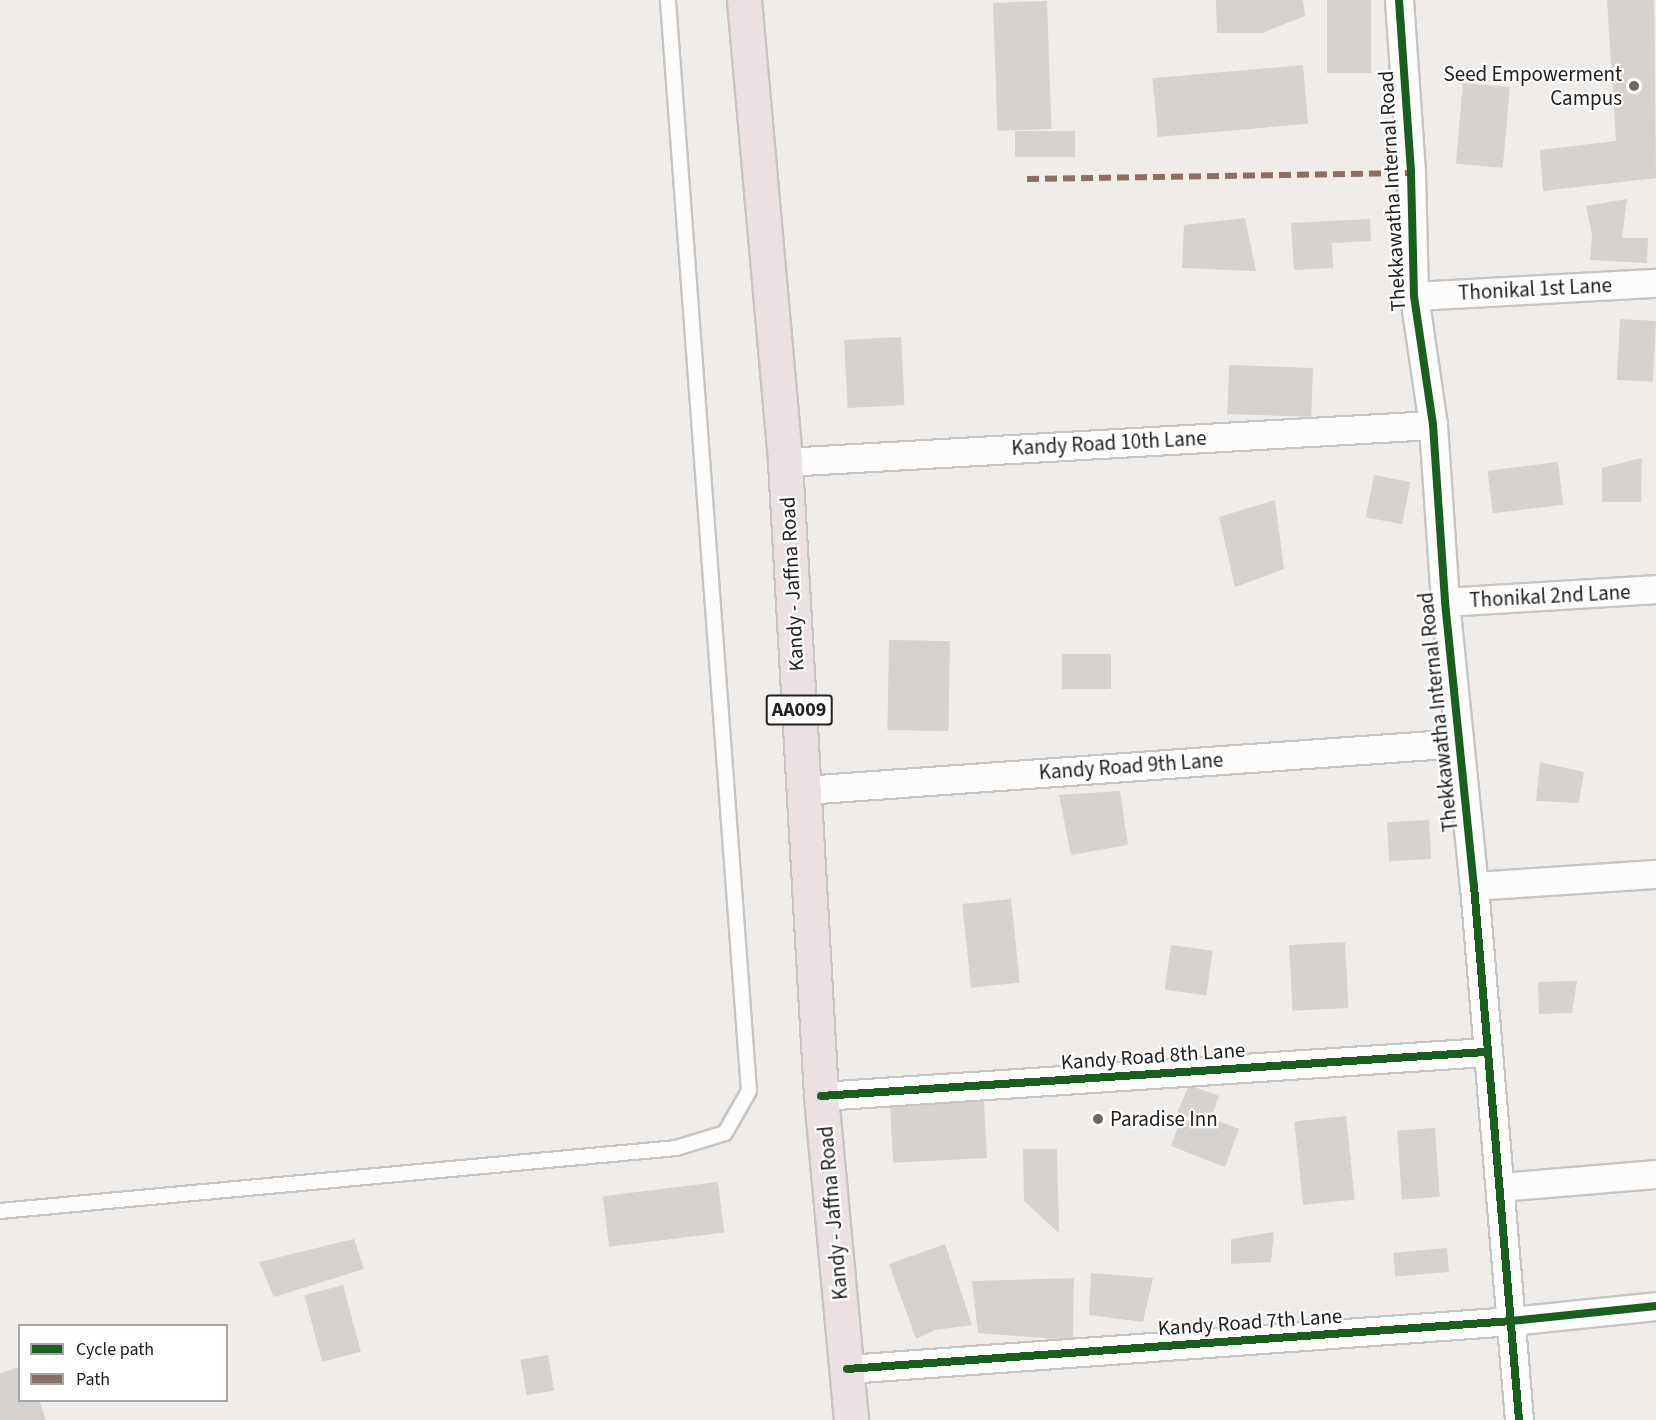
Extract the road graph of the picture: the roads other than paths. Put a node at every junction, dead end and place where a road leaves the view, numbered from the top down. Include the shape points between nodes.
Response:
1 (668, 0) edge
2 (744, 0) edge
3 (1399, 0) edge
4 (1656, 283) edge
5 (1413, 296) junction
6 (1433, 425) junction
7 (785, 462) junction
8 (1656, 589) edge
9 (1445, 602) junction
10 (1459, 742) junction
11 (804, 790) junction
12 (1656, 874) edge
13 (1474, 886) junction
14 (1486, 1052) junction
15 (821, 1096) junction
16 (1656, 1174) edge
17 (1500, 1187) junction
18 (0, 1211) edge
19 (1656, 1306) edge
20 (1511, 1321) junction
21 (847, 1369) junction
22 (851, 1420) edge
23 (1519, 1420) edge

1 - 18 lane via 749,1091 725,1133 676,1148
2 - 7 highway, Kandy - Jaffna Road / AA009
3 - 5 street, Thekkawatha Internal Road via 1411,173
4 - 5 street, Thonikal 1st Lane
5 - 6 street, Thekkawatha Internal Road
6 - 7 street, Kandy Road 10th Lane
6 - 9 street, Thekkawatha Internal Road
7 - 11 highway, Kandy - Jaffna Road / AA009
8 - 9 street, Thonikal 2nd Lane
9 - 10 street, Thekkawatha Internal Road
10 - 11 street, Kandy Road 9th Lane
10 - 13 street, Thekkawatha Internal Road
11 - 15 highway, Kandy - Jaffna Road / AA009
12 - 13 street
13 - 14 street, Thekkawatha Internal Road
14 - 15 street, Kandy Road 8th Lane
14 - 17 street, Thekkawatha Internal Road
15 - 21 highway, Kandy - Jaffna Road / AA009
16 - 17 street
17 - 20 street, Thekkawatha Internal Road
19 - 20 street, Kandy Road 7th Lane
20 - 21 street, Kandy Road 7th Lane
20 - 23 street, Thekkawatha Internal Road
21 - 22 highway, Kandy - Jaffna Road / AA009

